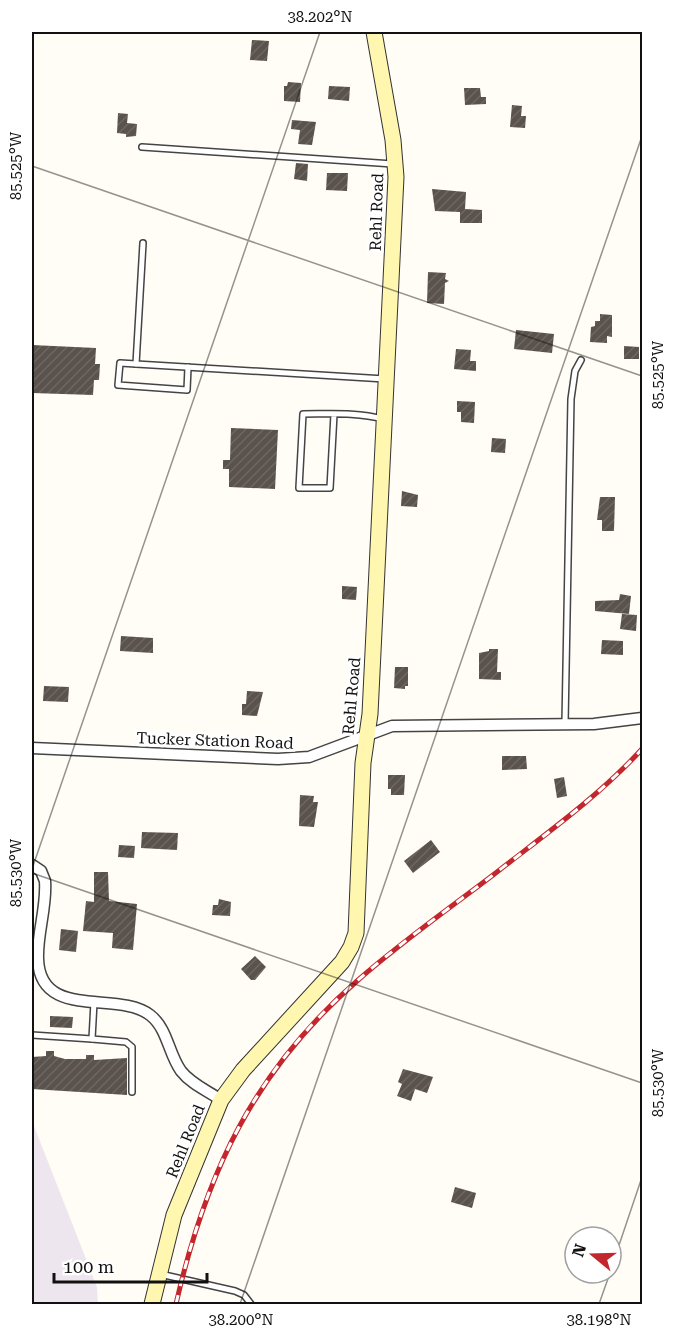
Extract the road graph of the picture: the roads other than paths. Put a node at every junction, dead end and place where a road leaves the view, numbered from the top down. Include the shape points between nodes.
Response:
1 (374, 32) edge
2 (141, 147) dead end
3 (395, 164) junction
4 (143, 243) dead end
5 (581, 360) dead end
6 (136, 364) junction
7 (188, 367) junction
8 (387, 379) junction
9 (334, 414) junction
10 (385, 419) junction
11 (642, 718) edge
12 (565, 725) junction
13 (367, 734) junction
14 (32, 748) edge
15 (32, 865) edge
16 (32, 900) edge
17 (45, 901) junction
18 (36, 969) edge
19 (94, 1002) junction
20 (32, 1035) edge
21 (92, 1039) junction
22 (132, 1092) dead end
23 (221, 1100) junction
24 (159, 1273) junction
25 (152, 1305) edge
26 (251, 1305) edge

1 - 3 street, Rehl Road
2 - 3 lane
3 - 8 street, Rehl Road
4 - 6 lane
5 - 12 lane via 575,371 571,399
6 - 7 lane
6 - 7 lane via 120,363 118,385 187,390
7 - 8 lane
8 - 10 street, Rehl Road
9 - 9 lane via 303,414 299,488 330,488
9 - 10 lane
10 - 13 street, Rehl Road
11 - 12 street, Tucker Station Road
12 - 13 street, Tucker Station Road via 403,725
13 - 14 street, Tucker Station Road via 309,757 278,759
13 - 23 street, Rehl Road via 358,907 351,947
15 - 17 street via 41,871 45,881
16 - 17 street
17 - 18 street
18 - 19 street via 62,998
19 - 21 lane
19 - 23 street via 150,1015 162,1029 180,1069
20 - 21 lane
21 - 22 lane via 126,1042 132,1047
23 - 24 street, Rehl Road via 174,1215
24 - 25 street, Rehl Road
24 - 26 lane via 235,1291

